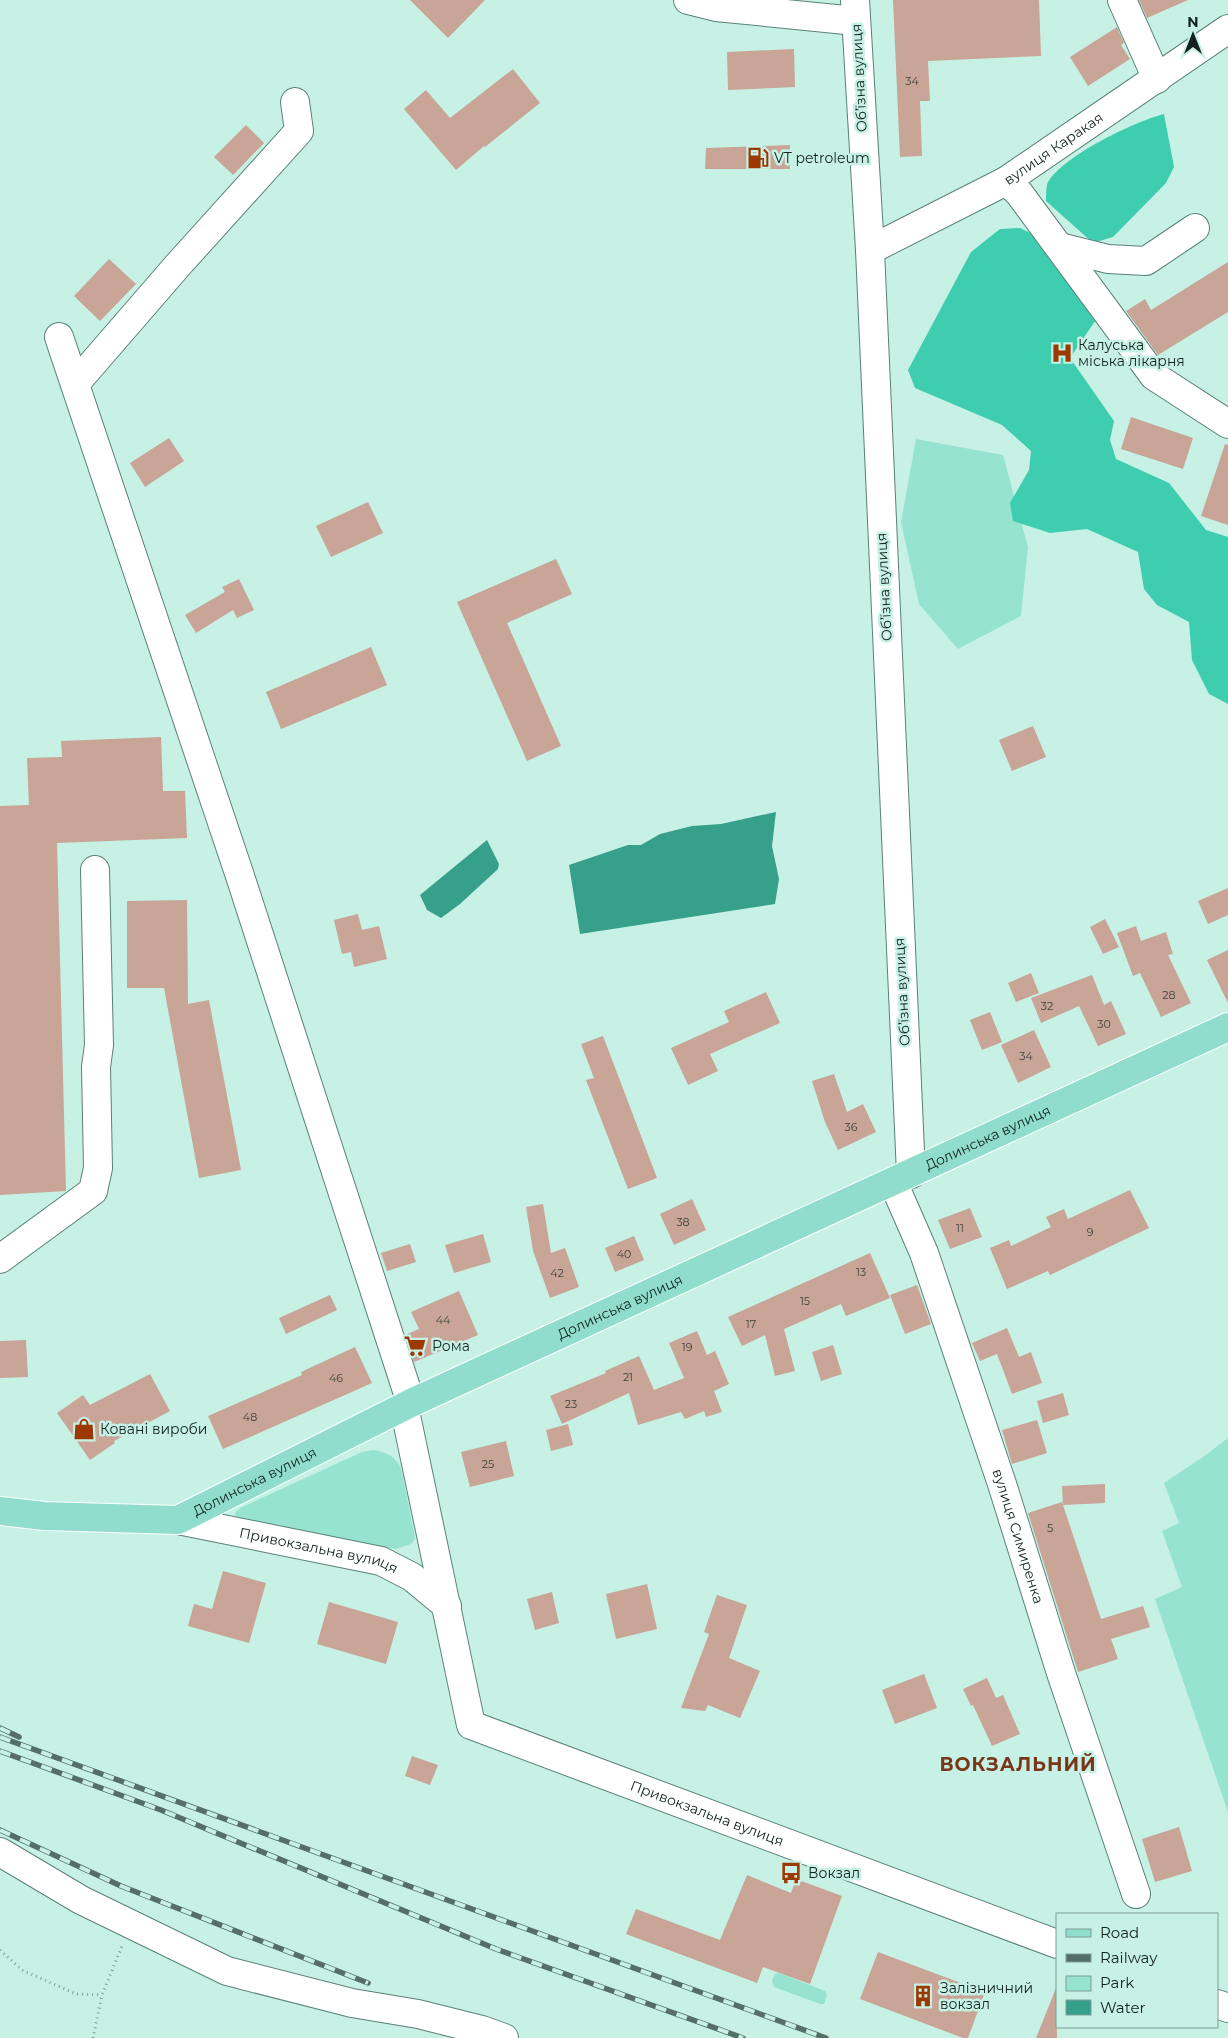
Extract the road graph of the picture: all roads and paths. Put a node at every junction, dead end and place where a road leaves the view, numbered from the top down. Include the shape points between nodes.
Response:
1 (688, 0) edge
2 (1122, 0) edge
3 (855, 11) edge
4 (1228, 29) edge
5 (1157, 79) junction
6 (295, 102) dead end
7 (1006, 181) junction
8 (1196, 228) dead end
9 (1060, 247) junction
10 (870, 250) junction
11 (59, 337) dead end
12 (75, 384) junction
13 (1228, 424) edge
14 (95, 870) dead end
15 (1228, 1026) edge
16 (902, 1178) junction
17 (0, 1259) edge
18 (407, 1405) junction
19 (0, 1511) edge
20 (178, 1520) junction
21 (447, 1606) junction
22 (0, 1852) edge
23 (1136, 1894) dead end
24 (130, 1925) junction
25 (1056, 1944) edge
26 (0, 1950) edge
27 (102, 1995) junction
28 (93, 2038) edge
29 (504, 2038) edge

1 - 3 street via 716,7
2 - 5 street
3 - 10 street, Обʼїзна вулиця
4 - 5 street, вулиця Каракая
5 - 7 street, вулиця Каракая
6 - 12 street via 298,131
7 - 9 street
7 - 10 street, вулиця Каракая
8 - 9 street via 1146,261 1108,259
9 - 13 street via 1154,376
10 - 16 street, Обʼїзна вулиця
11 - 12 street, Привокзальна вулиця
12 - 18 street, Привокзальна вулиця via 237,867
14 - 17 street via 100,1045 96,1067 98,1168 93,1190
15 - 16 main road, Долинська вулиця
16 - 18 main road, Долинська вулиця
16 - 23 street, вулиця Симиренка via 1061,1673
18 - 20 main road, Долинська вулиця
18 - 21 street, Привокзальна вулиця
19 - 20 main road, Долинська вулиця via 44,1516
20 - 21 street, Привокзальна вулиця via 382,1561 412,1577
21 - 25 street, Привокзальна вулиця via 471,1725
22 - 24 street
24 - 27 path
24 - 29 street via 227,1971 352,2003 436,2018
26 - 27 path via 22,1970 76,1994
27 - 28 path

